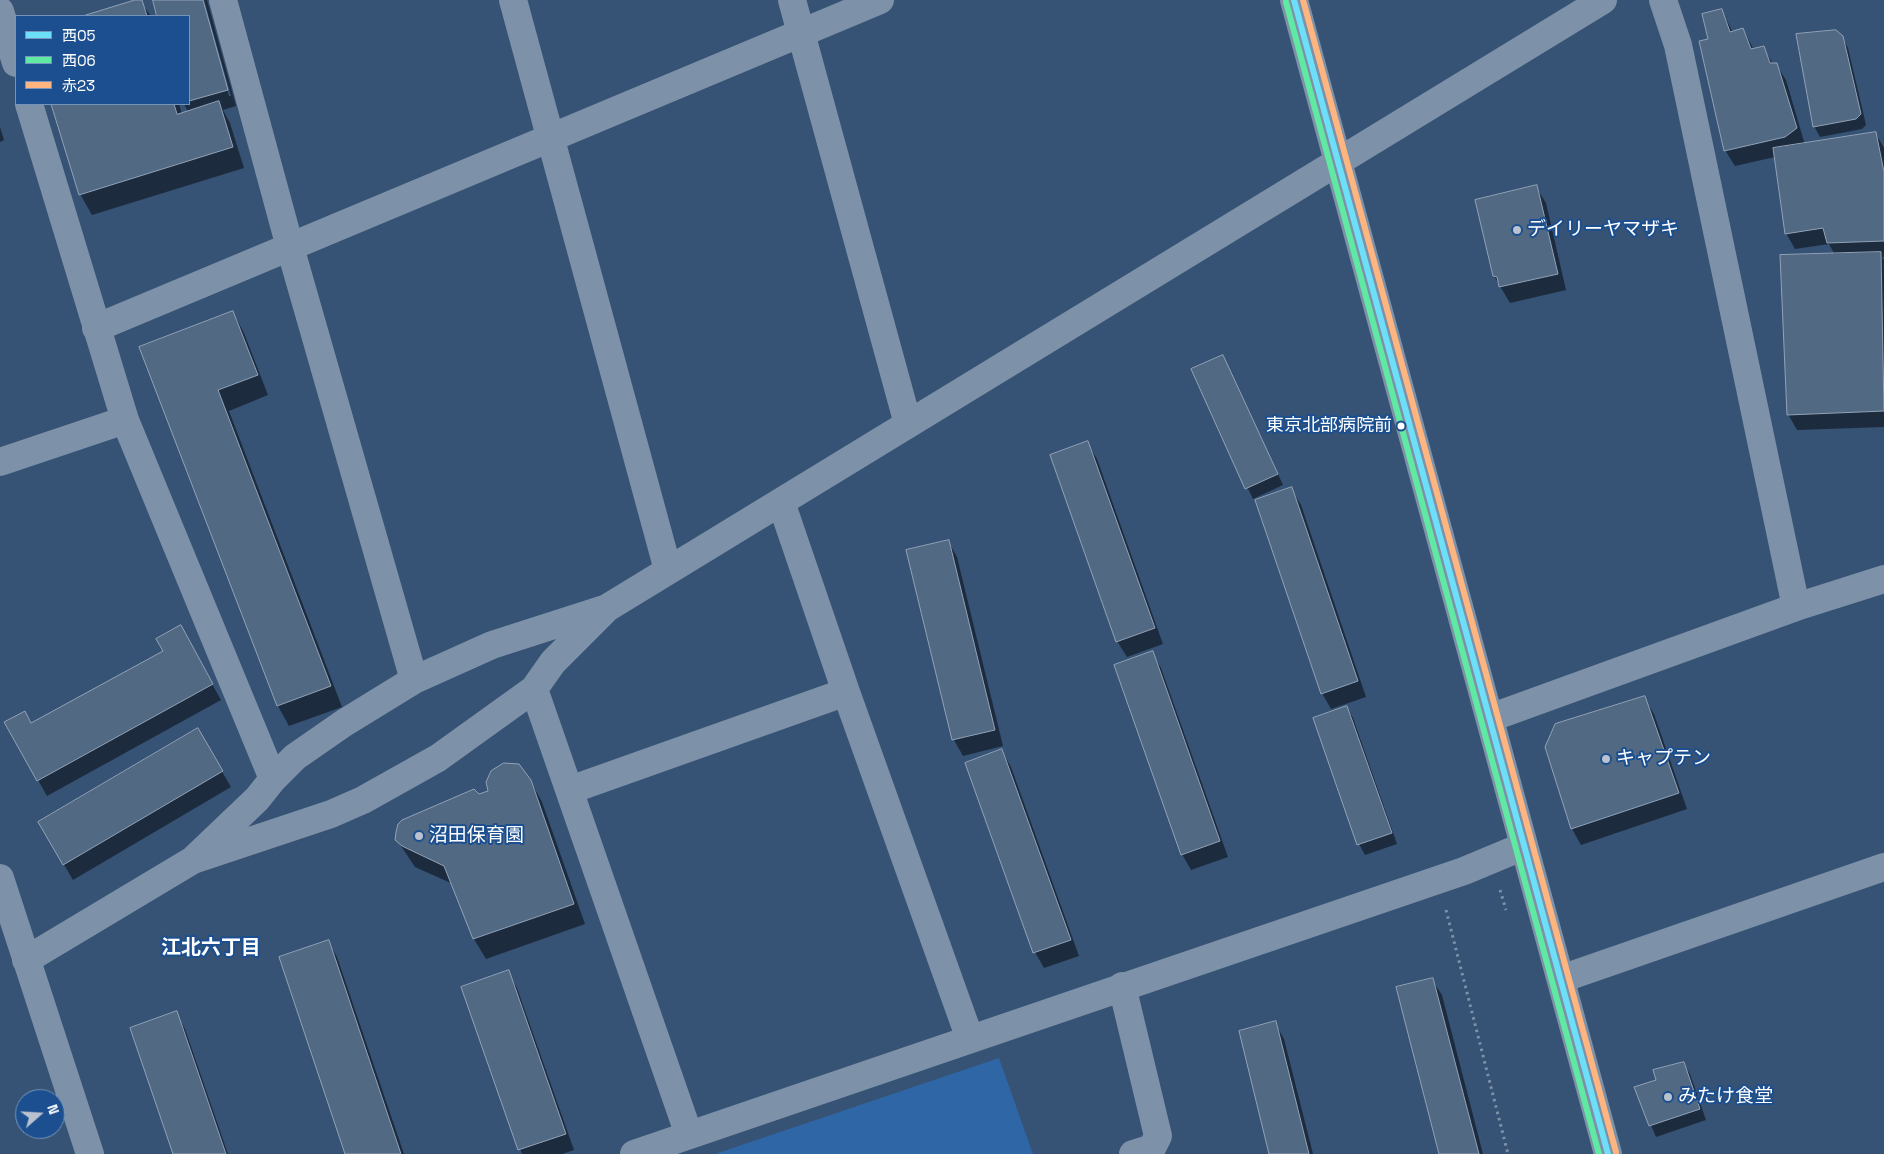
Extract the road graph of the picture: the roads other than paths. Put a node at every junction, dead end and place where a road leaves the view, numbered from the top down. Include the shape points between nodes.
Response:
1 (223, 0) edge
2 (514, 0) edge
3 (792, 0) edge
4 (880, 0) edge
5 (1294, 0) edge
6 (1603, 0) edge
7 (1663, 0) edge
8 (0, 11) edge
9 (801, 34) junction
10 (15, 60) edge
11 (29, 105) edge
12 (551, 138) junction
13 (1338, 161) junction
14 (290, 247) junction
15 (96, 328) junction
16 (125, 420) junction
17 (908, 424) junction
18 (0, 462) edge
19 (781, 502) junction
20 (668, 570) junction
21 (1884, 579) edge
22 (1796, 607) junction
23 (607, 608) junction
24 (414, 680) junction
25 (534, 689) junction
26 (846, 692) junction
27 (1490, 718) junction
28 (273, 778) junction
29 (570, 790) junction
30 (1524, 846) junction
31 (193, 860) junction
32 (1884, 868) edge
33 (0, 878) edge
34 (4, 906) edge
35 (26, 960) junction
36 (1561, 979) junction
37 (1122, 986) junction
38 (970, 1039) junction
39 (689, 1135) junction
40 (90, 1154) edge
41 (634, 1154) edge
42 (1133, 1154) edge
43 (1608, 1154) edge

1 - 14 street
2 - 12 street
3 - 9 street
4 - 9 street
5 - 13 street
6 - 13 street
7 - 22 street via 1678,45
8 - 10 street
9 - 12 street
9 - 17 street
11 - 15 street via 90,298
12 - 14 street
12 - 20 street
13 - 17 street
13 - 27 street
14 - 15 street
14 - 24 street
15 - 16 street
16 - 18 street
16 - 28 street
17 - 19 street
19 - 20 street
19 - 26 street
20 - 23 street
21 - 22 street
22 - 27 street
23 - 24 street via 492,645
23 - 25 street via 553,662
24 - 28 street via 295,757
25 - 29 street
25 - 31 street via 438,758 363,800
26 - 29 street
26 - 38 street
27 - 30 street
28 - 31 street via 257,799
29 - 39 street
30 - 36 street
30 - 37 street via 1464,871
31 - 35 street
32 - 36 street
33 - 34 street
34 - 35 street
35 - 40 street
36 - 43 street
37 - 38 street
37 - 42 street via 1158,1136 1152,1148
38 - 39 street
39 - 41 street

